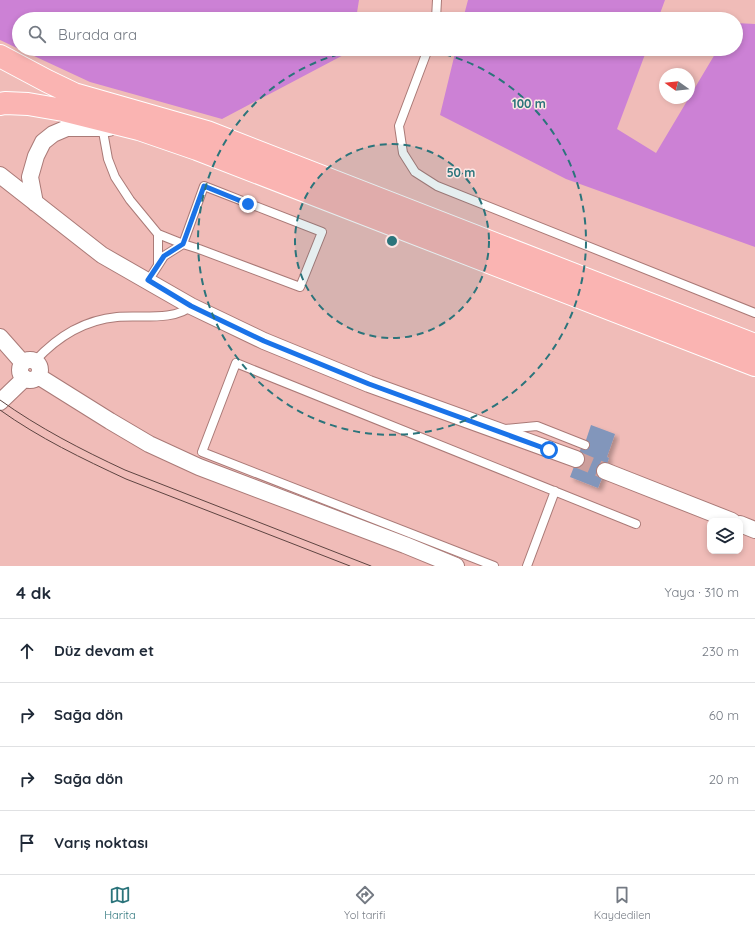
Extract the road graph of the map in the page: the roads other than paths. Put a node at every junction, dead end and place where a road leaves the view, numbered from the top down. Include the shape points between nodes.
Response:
1 (437, 0) edge
2 (436, 12) edge
3 (0, 56) edge
4 (425, 56) edge
5 (0, 63) edge
6 (47, 81) junction
7 (0, 104) edge
8 (101, 124) junction
9 (0, 175) edge
10 (35, 203) junction
11 (158, 234) junction
12 (183, 244) junction
13 (158, 265) junction
14 (148, 280) junction
15 (191, 306) junction
16 (755, 313) edge
17 (0, 337) edge
18 (755, 345) edge
19 (755, 365) edge
20 (27, 366) junction
21 (0, 402) edge
22 (496, 430) junction
23 (585, 444) dead end
24 (576, 459) tunnel mouth
25 (605, 471) tunnel mouth
26 (555, 492) junction
27 (724, 518) edge
28 (636, 524) dead end
29 (743, 525) edge
30 (755, 530) edge
31 (456, 566) edge
32 (494, 566) edge
33 (527, 566) edge

1 - 2 lane
3 - 6 main road
4 - 16 lane via 399,126 403,153 415,172 437,186
5 - 6 main road
6 - 18 main road via 74,94 207,132
7 - 8 main road via 28,104
8 - 10 street via 68,128 53,134 43,142 30,177
8 - 11 lane via 108,159 115,177
8 - 19 main road via 139,129 212,155
9 - 10 street
10 - 14 street via 102,255
11 - 12 lane
11 - 13 lane
12 - 12 lane via 300,287 322,232 204,186
12 - 13 lane via 164,256
13 - 14 lane
14 - 15 street
15 - 20 lane via 187,311 174,316 116,317 92,322 70,331
15 - 22 street via 264,341 362,381
17 - 20 street
20 - 21 street
20 - 31 street via 110,422 149,444 199,467
22 - 23 lane via 538,426
22 - 24 street
25 - 27 street
26 - 28 lane
26 - 32 lane via 236,363 202,452
26 - 33 lane
29 - 30 street

